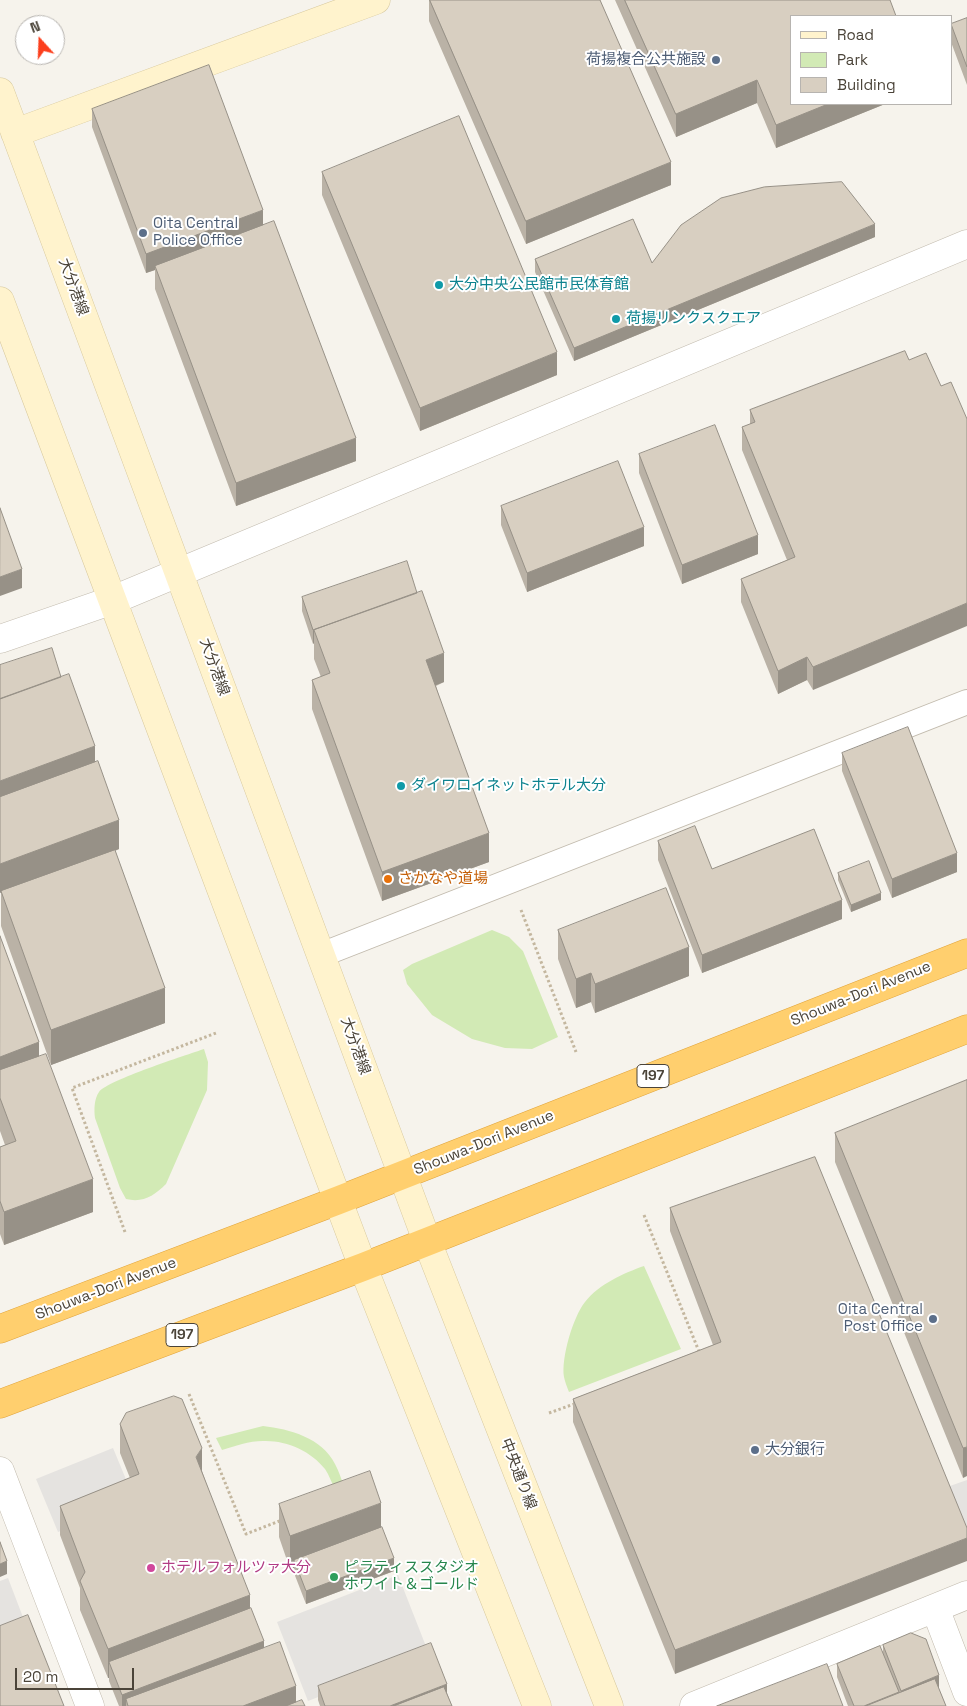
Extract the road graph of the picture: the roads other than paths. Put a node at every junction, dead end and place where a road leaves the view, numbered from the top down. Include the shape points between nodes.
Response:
1 (376, 0) edge
2 (0, 92) edge
3 (8, 136) edge
4 (967, 244) edge
5 (0, 301) edge
6 (179, 572) junction
7 (112, 600) junction
8 (0, 639) edge
9 (967, 702) edge
10 (967, 952) edge
11 (321, 954) junction
12 (967, 1029) edge
13 (403, 1175) junction
14 (339, 1200) junction
15 (428, 1241) junction
16 (364, 1267) junction
17 (0, 1329) edge
18 (0, 1404) edge
19 (0, 1471) edge
20 (967, 1594) edge
21 (936, 1608) junction
22 (967, 1692) edge
23 (90, 1706) edge
24 (537, 1706) edge
25 (609, 1706) edge
26 (694, 1706) edge

1 - 3 main road
2 - 3 main road, 大分港線
3 - 6 main road, 大分港線
4 - 6 street
5 - 7 main road
6 - 7 street
6 - 11 main road, 大分港線
7 - 8 street
7 - 14 main road
9 - 11 lane
10 - 13 highway, Shouwa-Dori Avenue / 197
11 - 13 main road, 大分港線
12 - 15 highway, 197
13 - 14 highway, Shouwa-Dori Avenue / 197
13 - 15 main road, 大分港線
14 - 16 main road
14 - 17 highway, Shouwa-Dori Avenue / 197
15 - 16 highway, 197
15 - 25 main road, 中央通り線
16 - 18 highway, 197
16 - 24 main road
19 - 23 street
20 - 21 street
21 - 22 street
21 - 26 street

